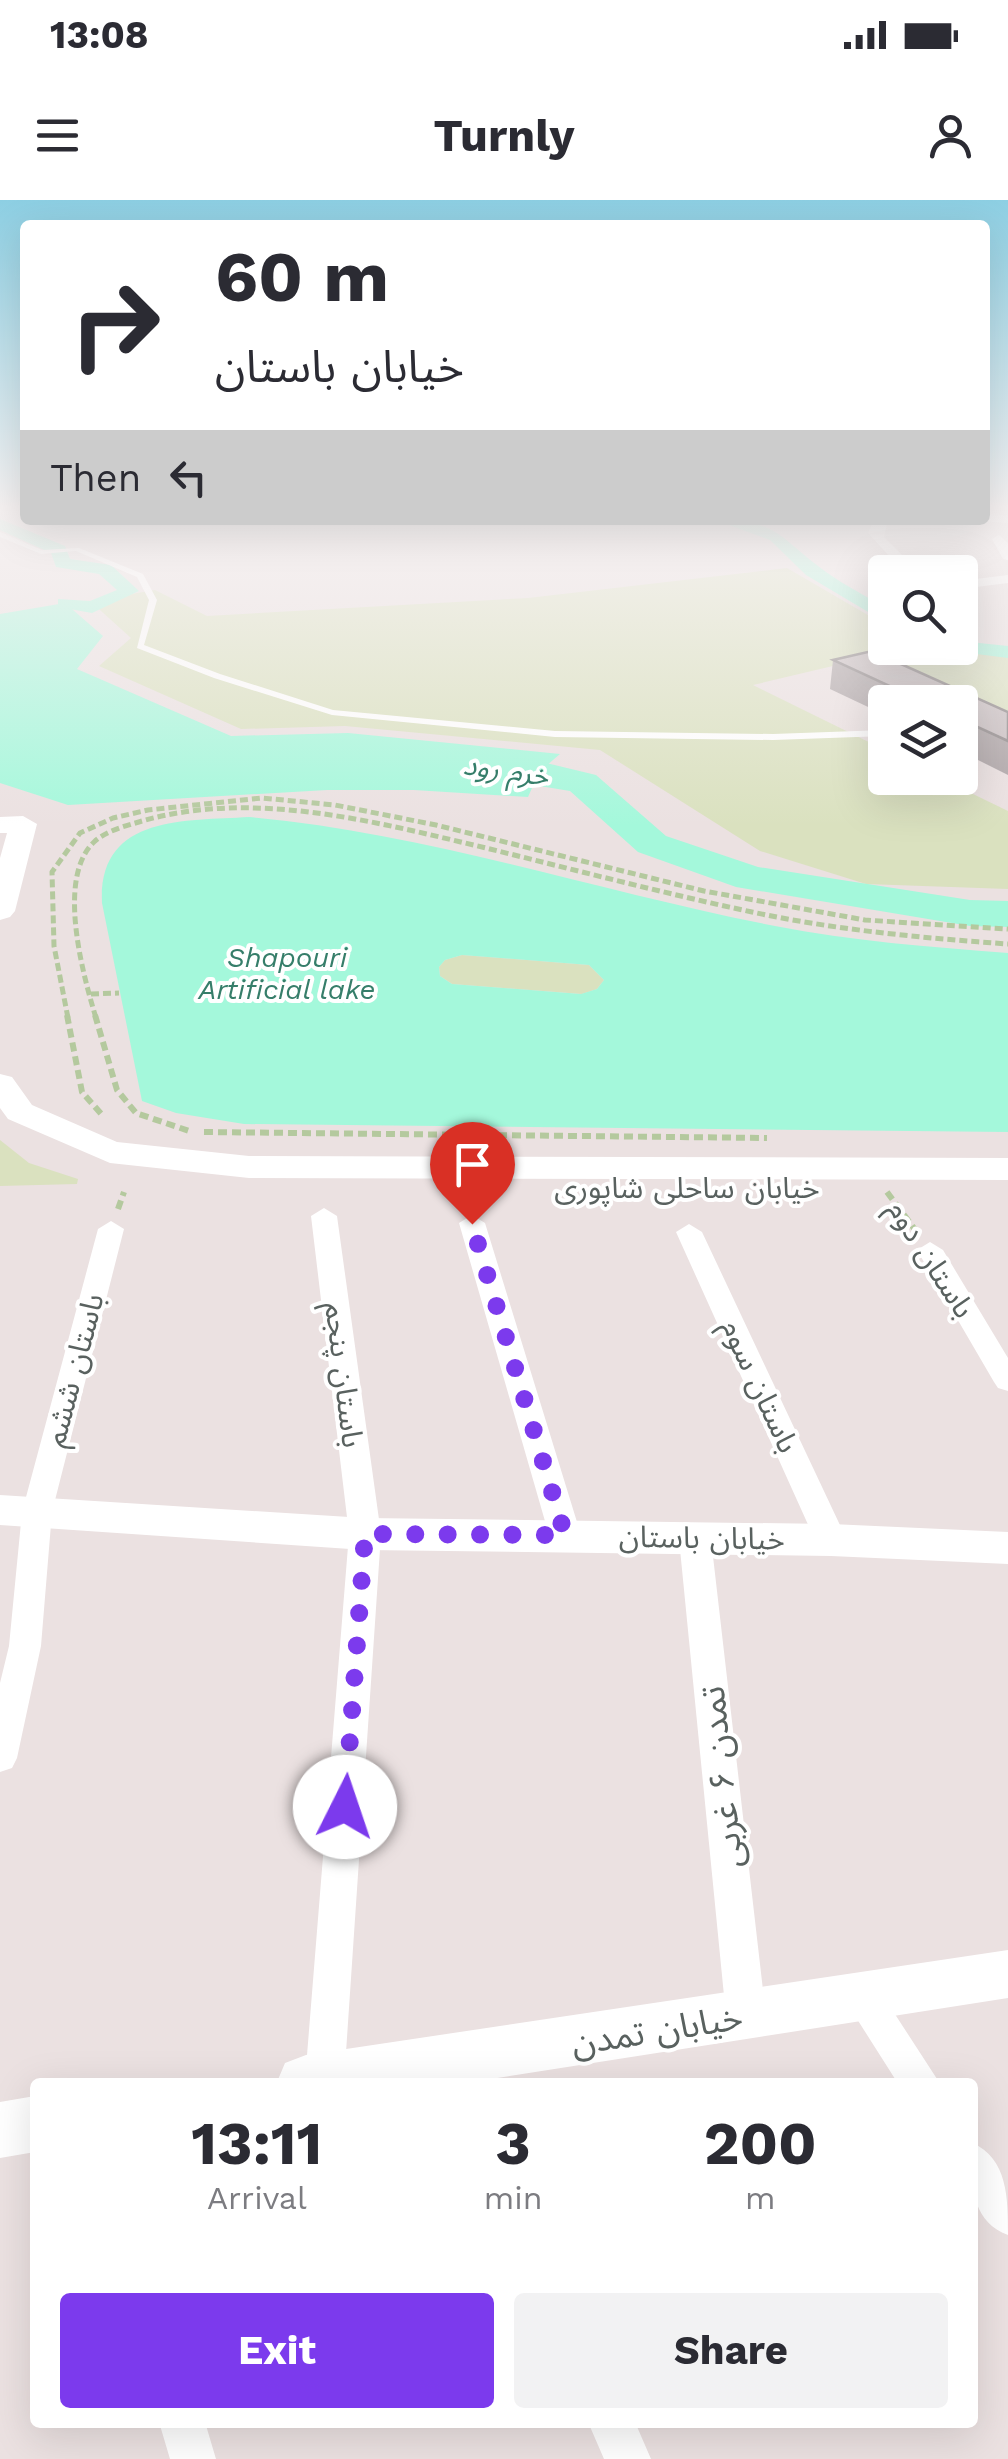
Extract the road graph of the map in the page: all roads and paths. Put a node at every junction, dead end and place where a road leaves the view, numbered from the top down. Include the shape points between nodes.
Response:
1 (149, 614) edge
2 (868, 734) edge
3 (0, 824) edge
4 (0, 911) edge
5 (1008, 929) edge
6 (1008, 944) edge
7 (119, 993) dead end
8 (92, 994) junction
9 (0, 1084) edge
10 (117, 1126) dead end
11 (774, 1138) dead end
12 (1008, 1169) edge
13 (880, 1178) junction
14 (1008, 1192) edge
15 (324, 1216) dead end
16 (472, 1224) dead end
17 (111, 1228) dead end
18 (689, 1232) dead end
19 (930, 1250) joint
20 (1008, 1382) edge
21 (18, 1511) edge
22 (365, 1534) junction
23 (565, 1535) junction
24 (695, 1538) junction
25 (831, 1540) junction
26 (1008, 1548) edge
27 (0, 1758) edge
28 (1008, 1974) edge
29 (862, 1997) junction
30 (746, 2016) junction
31 (440, 2073) edge
32 (316, 2078) edge
33 (362, 2078) edge
34 (916, 2078) edge
35 (30, 2125) edge
36 (0, 2130) edge
37 (978, 2171) edge
38 (1008, 2215) edge
39 (184, 2428) edge
40 (614, 2428) edge
41 (192, 2459) edge
42 (628, 2459) edge

1 - 2 lane via 140,646 332,712 554,734
3 - 4 street via 23,824
5 - 10 path via 865,920 704,892 335,805 262,798 148,810 80,834 52,872 54,946 82,1092
6 - 8 path via 772,916 350,819 225,809 143,818 103,834 90,847 78,871 74,910
7 - 8 path
8 - 11 path via 118,1090 136,1113 191,1132
9 - 13 street, خیابان ساحلی شاپوری via 20,1112 110,1152 248,1176
12 - 13 street, خیابان ساحلی شاپوری
13 - 14 street, خیابان ساحلی شاپوری
13 - 19 path, باستان دوم
15 - 22 street, باستان پنجم
16 - 23 street
17 - 21 street, باستان ششم
18 - 25 street, باستان سوم
19 - 20 street, باستان دوم
21 - 22 street, خیابان باستان
21 - 27 street, باستان ششم via 26,1646
22 - 23 street, خیابان باستان
22 - 32 street, باستان پنجم
23 - 24 street, خیابان باستان
24 - 25 street, خیابان باستان
24 - 30 street, تمدن ۶ غربی
25 - 26 street, خیابان باستان
28 - 29 street, خیابان تمدن
29 - 30 street, خیابان تمدن
29 - 34 street
30 - 31 street, خیابان تمدن
31 - 33 street, خیابان تمدن
35 - 36 street
37 - 38 street
39 - 41 street
40 - 42 street

